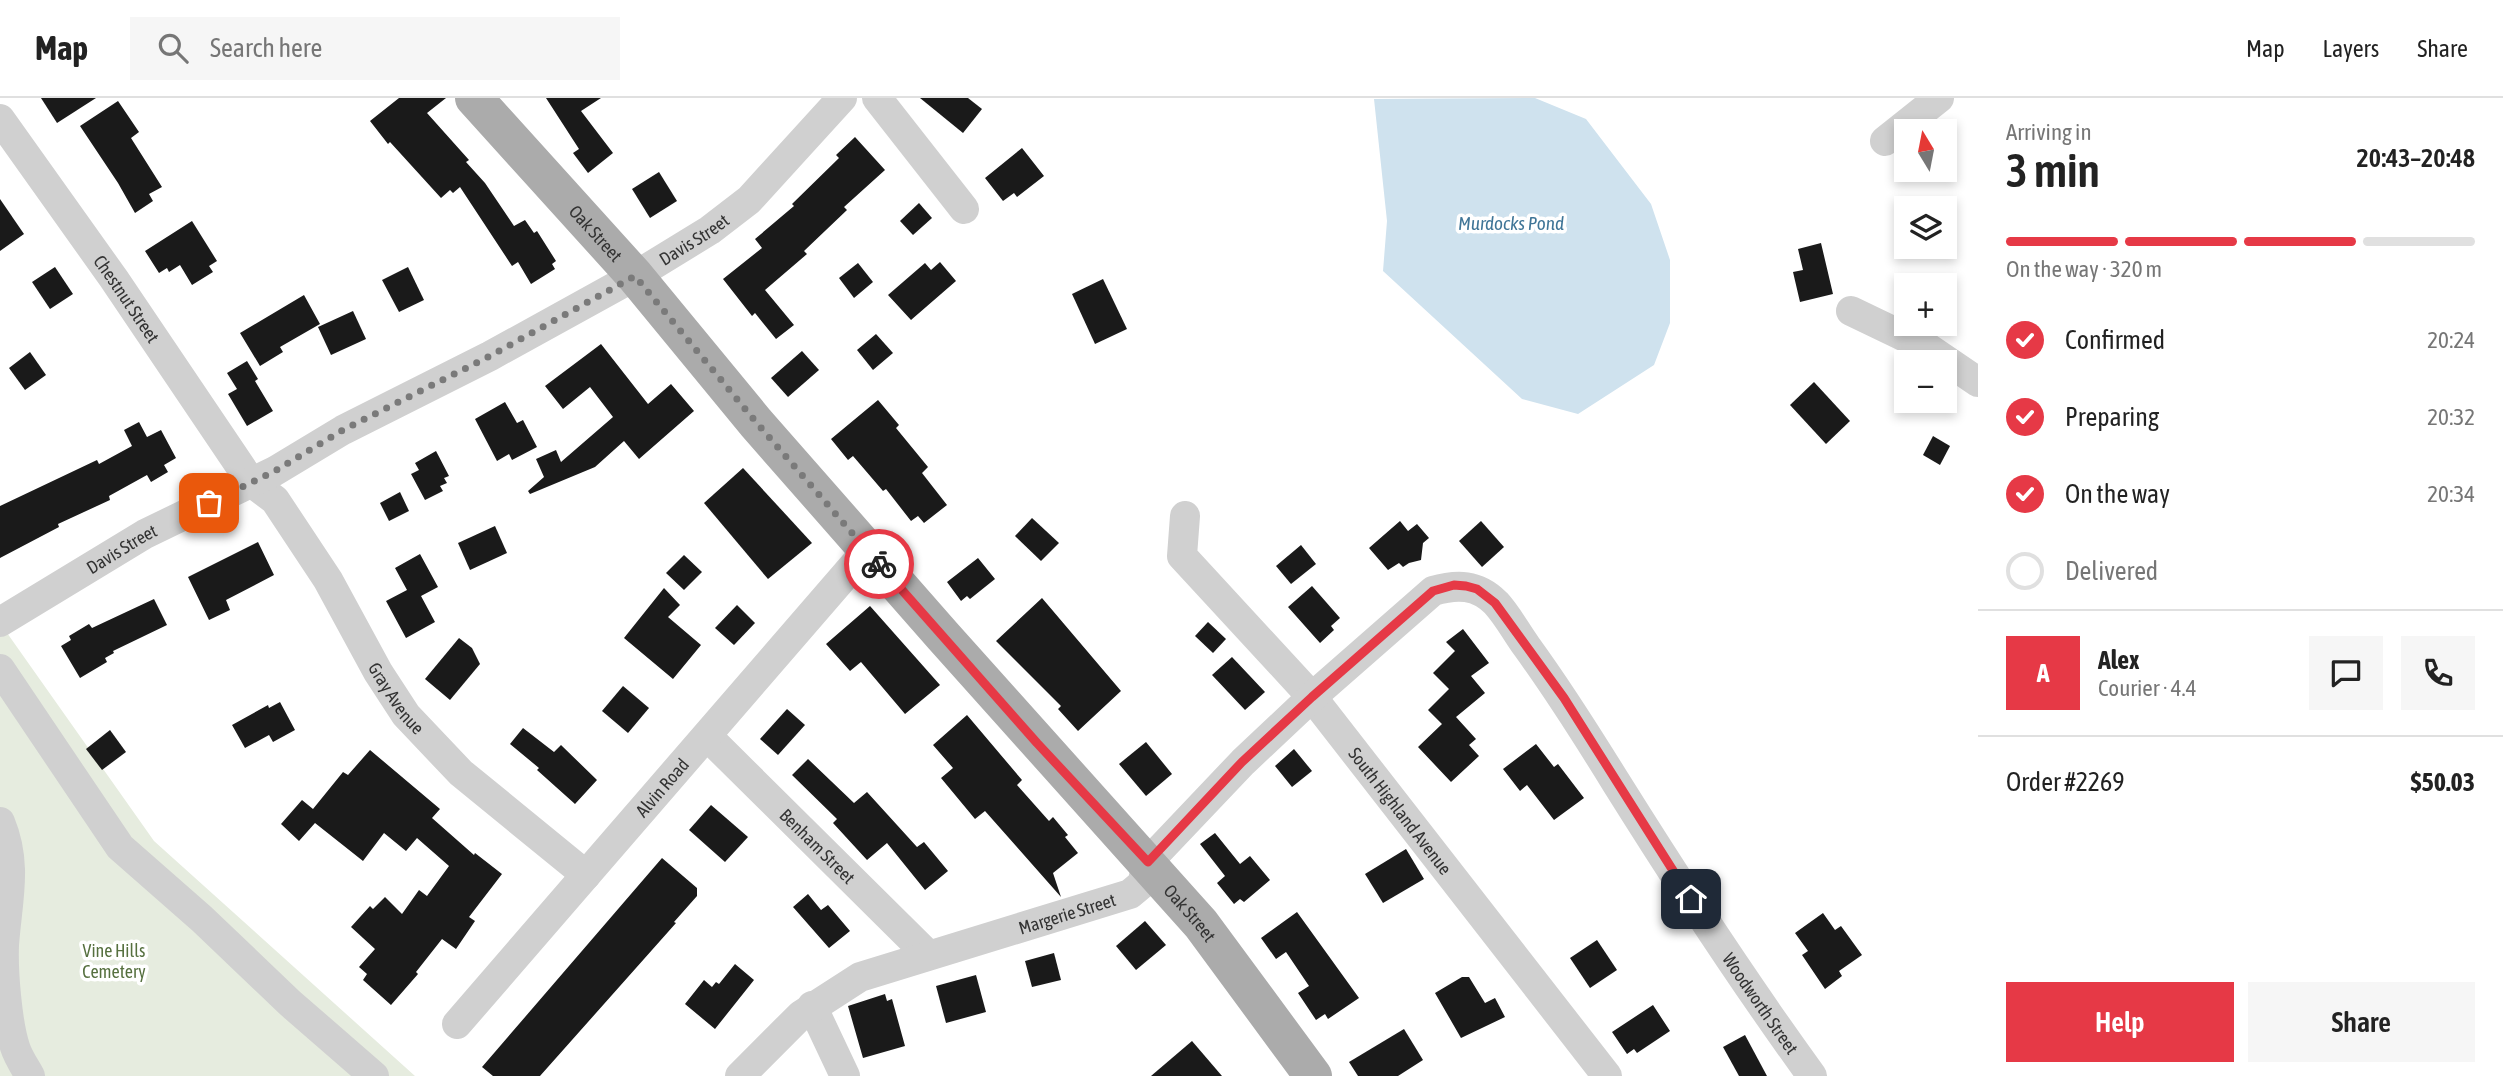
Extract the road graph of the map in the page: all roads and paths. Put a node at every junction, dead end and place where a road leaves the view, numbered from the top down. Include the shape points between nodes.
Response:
1 (474, 98) edge
2 (842, 98) edge
3 (877, 98) edge
4 (1939, 98) edge
5 (0, 120) edge
6 (1885, 141) dead end
7 (964, 209) dead end
8 (635, 276) junction
9 (1851, 311) dead end
10 (1978, 382) edge
11 (251, 482) junction
12 (1185, 516) dead end
13 (867, 550) junction
14 (1433, 591) joint
15 (0, 622) edge
16 (0, 669) edge
17 (1312, 697) junction
18 (707, 736) junction
19 (0, 822) edge
20 (1148, 862) junction
21 (586, 875) junction
22 (928, 955) junction
23 (812, 1006) junction
24 (457, 1024) dead end
25 (30, 1076) edge
26 (373, 1076) edge
27 (740, 1076) edge
28 (845, 1076) edge
29 (1313, 1076) edge
30 (1607, 1076) edge
31 (1812, 1076) edge

1 - 8 main road, Oak Street
2 - 8 street, Davis Street via 749,200
3 - 7 street
4 - 6 street
5 - 11 street, Chestnut Street
8 - 11 street, Davis Street
8 - 13 main road, Oak Street
9 - 10 street via 1928,348
11 - 15 street, Davis Street via 145,534
11 - 21 street, Gray Avenue via 275,500 298,534 406,715 461,773
12 - 17 street, South Highland Avenue via 1182,556
13 - 18 street, Alvin Road
13 - 20 main road, Oak Street
14 - 17 street, Margerie Street
14 - 31 street, Woodworth Street via 1466,586 1495,603 1564,698
16 - 26 street via 120,847
17 - 20 street, Margerie Street via 1242,762
17 - 30 street, South Highland Avenue
18 - 21 street, Alvin Road
18 - 22 street, Benham Street
19 - 25 street via 12,881 4,947 8,1018 15,1050
20 - 22 street, Margerie Street via 1142,884 1130,894
20 - 29 main road, Oak Street via 1232,964
21 - 24 street, Alvin Road
22 - 23 street, Margerie Street via 860,976
23 - 27 street, Margerie Street
23 - 28 street

